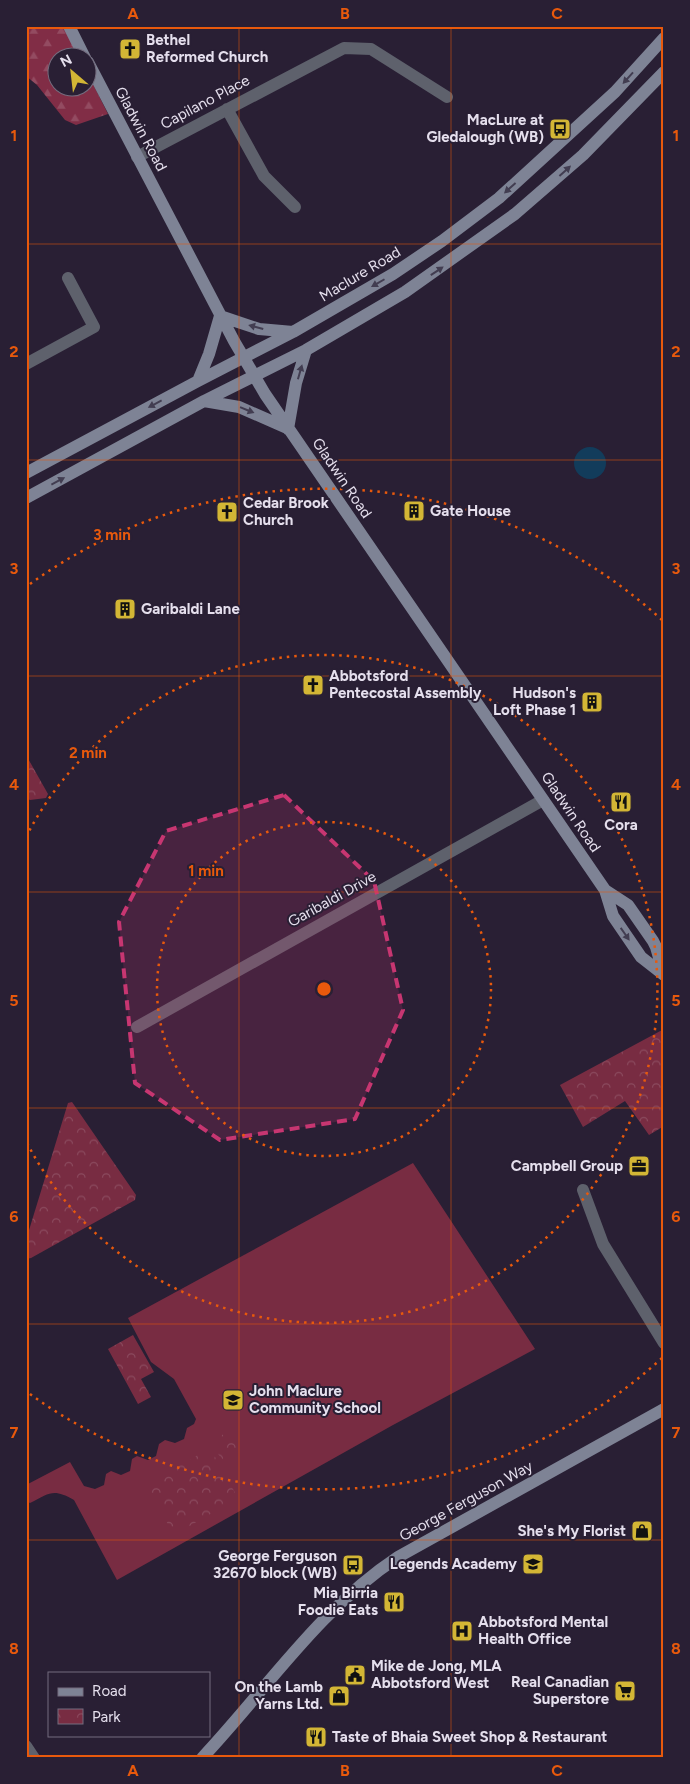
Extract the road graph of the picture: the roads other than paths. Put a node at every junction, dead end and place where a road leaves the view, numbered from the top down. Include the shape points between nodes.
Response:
1 (69, 26) edge
2 (664, 38) edge
3 (80, 48) edge
4 (664, 72) edge
5 (98, 81) edge
6 (447, 97) dead end
7 (227, 109) junction
8 (137, 157) junction
9 (295, 207) dead end
10 (68, 278) dead end
11 (220, 316) junction
12 (293, 332) junction
13 (306, 350) junction
14 (243, 358) junction
15 (26, 364) edge
16 (254, 376) junction
17 (198, 381) junction
18 (204, 401) junction
19 (288, 428) junction
20 (26, 473) edge
21 (26, 498) edge
22 (543, 800) junction
23 (605, 890) junction
24 (664, 975) edge
25 (137, 1027) dead end
26 (583, 1190) dead end
27 (664, 1343) edge
28 (664, 1409) edge
29 (26, 1746) edge
30 (34, 1758) edge
31 (202, 1758) edge

1 - 3 main road
2 -> 12 main road, Maclure Road via 615,92 499,198 393,274
13 -> 4 main road via 405,292 515,214 583,155
5 - 8 main road, Gladwin Road
6 - 7 street, Capilano Place via 371,49 344,48
7 - 8 street, Capilano Place
7 - 9 street via 264,176
8 - 11 main road, Gladwin Road
10 - 15 street via 94,327
12 -> 11 main road via 259,329
11 - 14 main road, Gladwin Road
11 - 17 main road
12 - 14 main road, Maclure Road
13 - 16 main road
19 -> 13 main road
14 - 16 main road, Gladwin Road
14 - 17 main road, Maclure Road
16 - 18 main road
16 - 19 main road, Gladwin Road
17 -> 20 main road, Maclure Road
18 -> 19 main road via 239,407
21 -> 18 main road
19 - 22 main road, Gladwin Road
22 - 23 main road, Gladwin Road
22 - 25 street, Garibaldi Drive
23 -> 24 main road, Gladwin Road via 613,916 641,958
23 - 24 main road, Gladwin Road via 628,905 653,941
26 - 27 street via 603,1244
28 - 31 main road, George Ferguson Way via 377,1571 353,1590 313,1631
29 - 30 street

